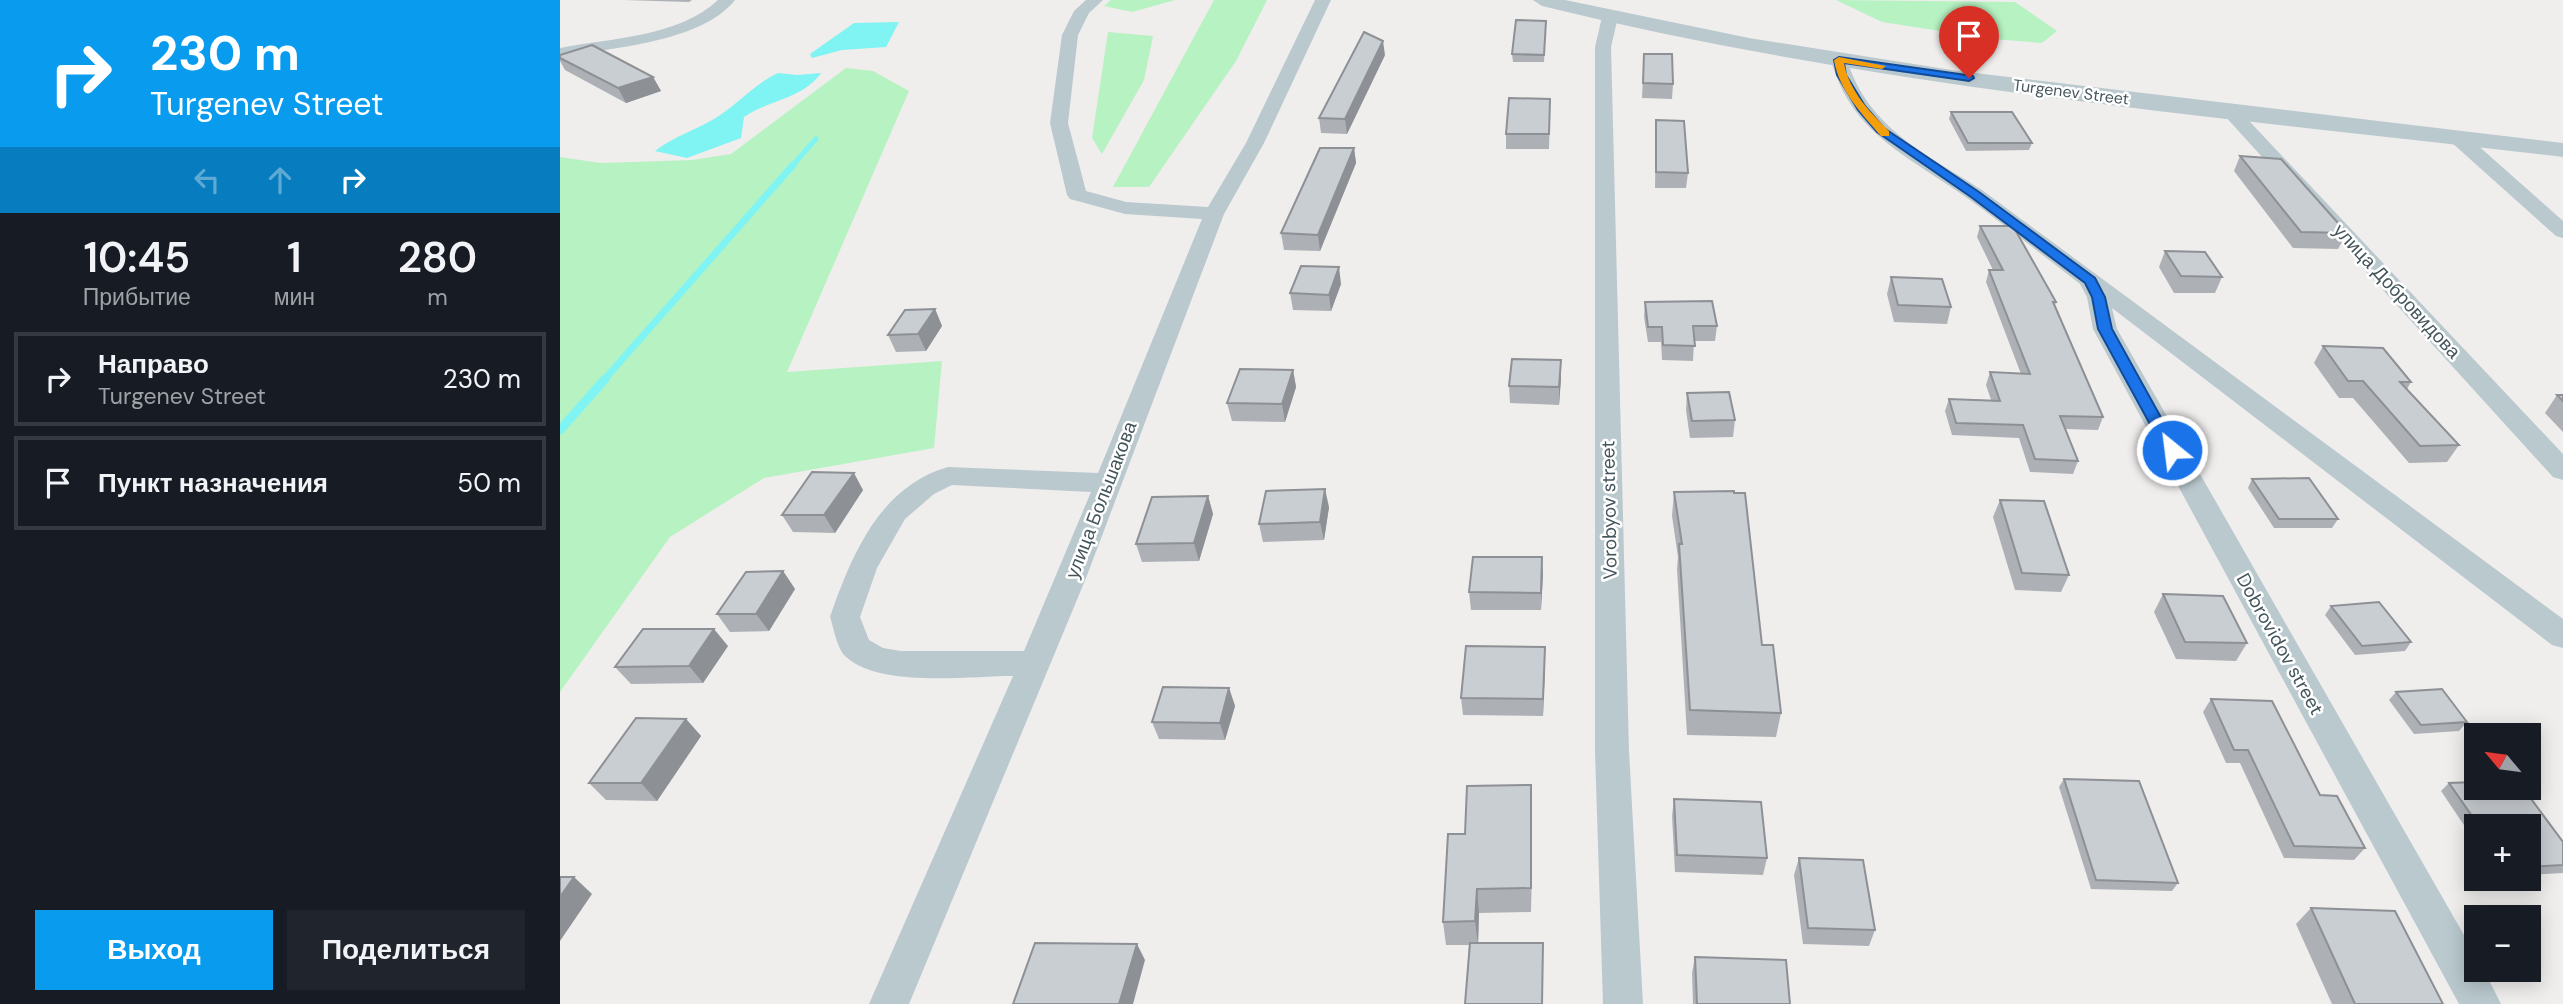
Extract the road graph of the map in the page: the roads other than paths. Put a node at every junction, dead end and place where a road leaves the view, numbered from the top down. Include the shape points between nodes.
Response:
1 (727, 0) edge
2 (1095, 0) edge
3 (1323, 0) edge
4 (1542, 0) edge
5 (1610, 17) junction
6 (560, 53) edge
7 (1839, 60) junction
8 (2230, 111) junction
9 (2458, 138) junction
10 (2563, 150) edge
11 (1214, 214) junction
12 (2563, 232) edge
13 (2090, 281) junction
14 (2563, 471) edge
15 (1107, 483) junction
16 (2563, 636) edge
17 (1035, 663) junction
18 (888, 1004) edge
19 (1623, 1004) edge
20 (2481, 1004) edge

1 - 6 street via 710,14 657,34
2 - 11 street via 1082,11 1070,35 1059,123 1077,195 1125,208
3 - 11 street, улица Большакова via 1255,143
4 - 5 street, Turgenev Street
5 - 7 street, Turgenev Street
5 - 19 street, Vorobyov street via 1603,57 1611,667
7 - 8 street, Turgenev Street
7 - 13 street via 1841,75 1880,130
8 - 9 street, Turgenev Street
8 - 14 street, улица Добровидова
9 - 10 street, Turgenev Street
9 - 12 street
11 - 15 street, улица Большакова
13 - 16 street
13 - 20 street, Dobrovidov street via 2105,329
15 - 17 street, улица Большакова
15 - 17 street via 948,476 924,487 895,512 862,568 845,617 856,649 901,664
17 - 18 street, улица Большакова

